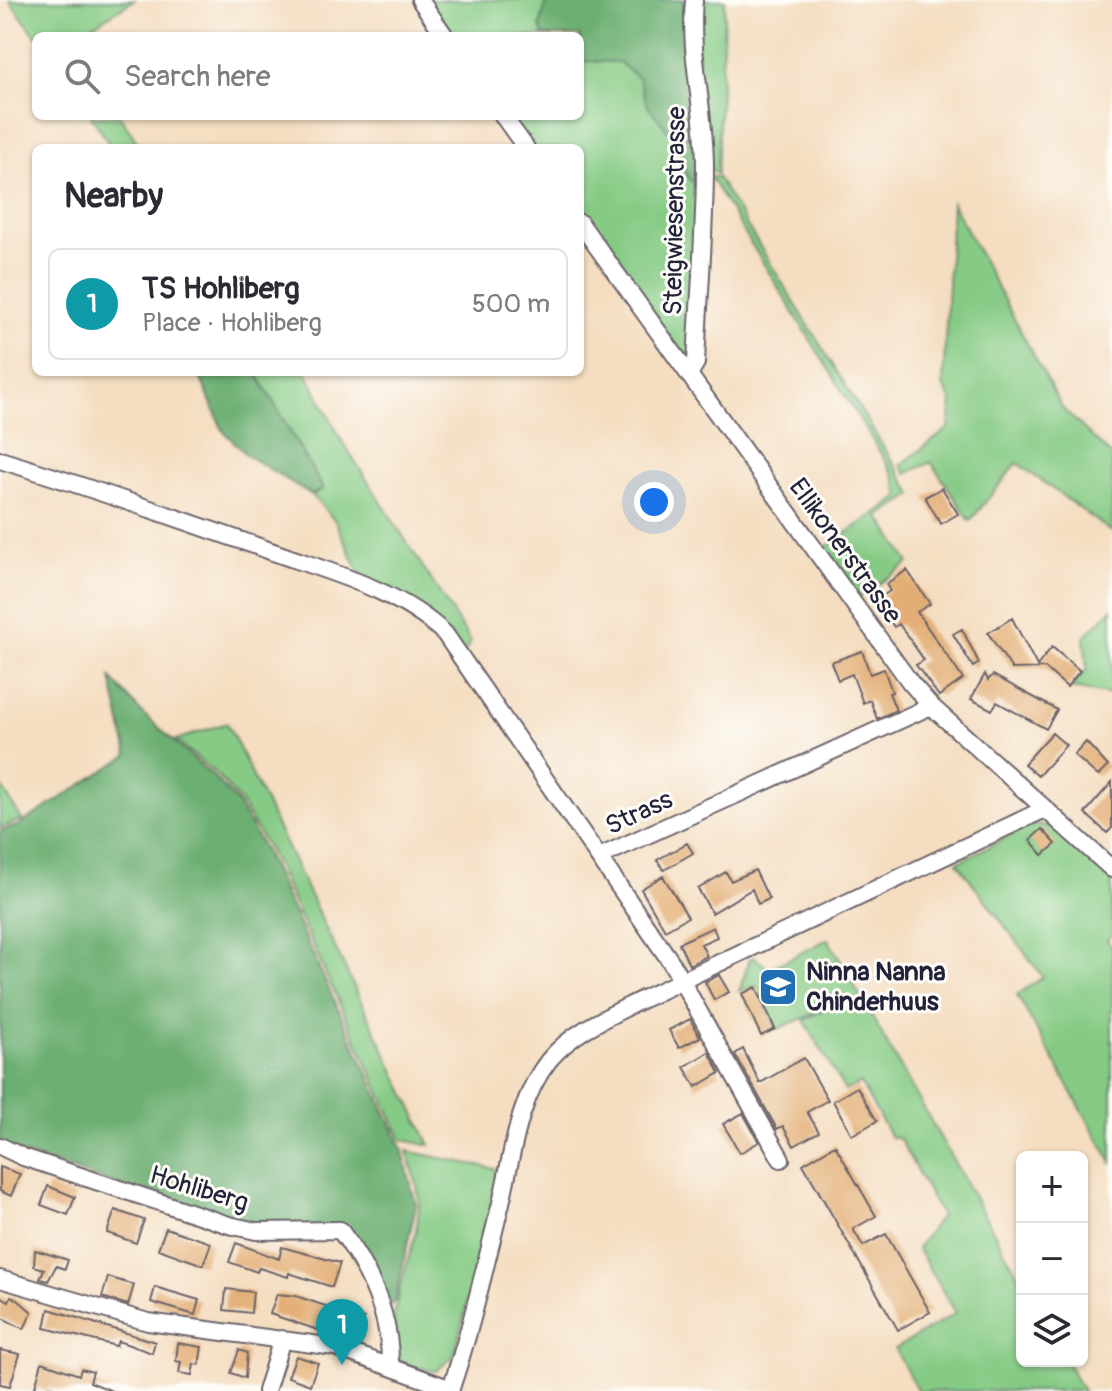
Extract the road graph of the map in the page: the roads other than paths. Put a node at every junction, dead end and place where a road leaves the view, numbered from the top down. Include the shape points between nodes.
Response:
1 (420, 0) edge
2 (694, 0) edge
3 (442, 32) edge
4 (506, 120) edge
5 (523, 144) edge
6 (584, 229) edge
7 (689, 374) junction
8 (0, 460) edge
9 (931, 706) junction
10 (1045, 809) junction
11 (599, 857) junction
12 (1112, 869) edge
13 (681, 981) junction
14 (0, 1146) edge
15 (781, 1159) dead end
16 (0, 1279) edge
17 (282, 1339) junction
18 (390, 1366) junction
19 (450, 1390) edge
20 (266, 1391) edge

1 - 3 street
2 - 7 street, Steigwiesenstrasse via 691,24 705,166 696,363
4 - 5 street
6 - 7 street, Ellikonerstrasse
7 - 9 street, Ellikonerstrasse
8 - 11 street via 138,503 423,613 445,634
9 - 10 street, Ellikonerstrasse
9 - 11 street, Strass
10 - 12 street, Ellikonerstrasse
10 - 13 street
11 - 13 street, Strass
13 - 15 street, Strass
13 - 19 street via 583,1030 539,1074 521,1119
14 - 18 street, Hohliberg via 229,1225 256,1231 340,1230 384,1311
16 - 17 street via 148,1322
17 - 18 street via 335,1347
17 - 20 street
18 - 19 street

